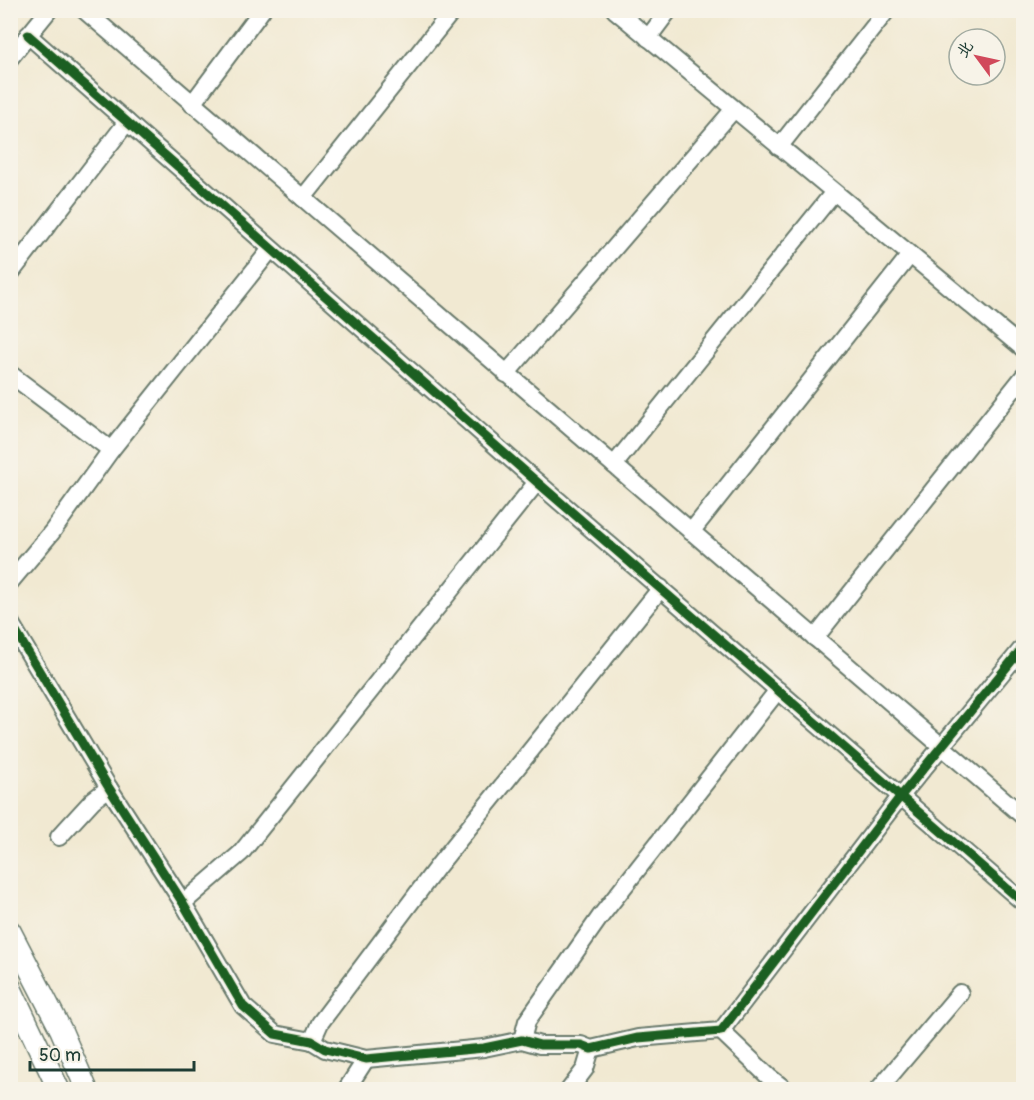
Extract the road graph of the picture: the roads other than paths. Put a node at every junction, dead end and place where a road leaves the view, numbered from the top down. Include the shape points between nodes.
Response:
1 (49, 10) edge
2 (84, 10) edge
3 (262, 10) edge
4 (453, 10) edge
5 (615, 10) edge
6 (669, 10) edge
7 (887, 10) edge
8 (28, 35) junction
9 (648, 38) junction
10 (10, 58) edge
11 (192, 104) junction
12 (734, 109) junction
13 (127, 122) junction
14 (779, 147) junction
15 (834, 192) junction
16 (303, 198) junction
17 (272, 249) junction
18 (910, 255) junction
19 (10, 274) edge
20 (1023, 349) edge
21 (10, 374) edge
22 (506, 374) junction
23 (1023, 376) edge
24 (111, 450) junction
25 (614, 465) junction
26 (537, 482) junction
27 (691, 532) junction
28 (10, 582) edge
29 (661, 588) junction
30 (10, 622) edge
31 (815, 638) junction
32 (1023, 646) edge
33 (778, 690) junction
34 (942, 747) junction
35 (109, 788) junction
36 (900, 797) junction
37 (1023, 818) edge
38 (60, 837) dead end
39 (183, 903) junction
40 (1023, 903) edge
41 (10, 931) edge
42 (10, 987) edge
43 (960, 993) dead end
44 (721, 1031) junction
45 (522, 1040) junction
46 (312, 1041) junction
47 (591, 1049) junction
48 (366, 1059) junction
49 (59, 1089) edge
50 (87, 1089) edge
51 (346, 1089) edge
52 (569, 1089) edge
53 (786, 1089) edge
54 (878, 1089) edge

1 - 8 street
2 - 11 street
3 - 11 street
4 - 16 street
5 - 9 street
6 - 9 street
7 - 14 street
8 - 10 street
8 - 13 street
9 - 12 street
11 - 16 street
12 - 14 street
12 - 22 street
13 - 17 street
13 - 19 street
14 - 15 street
15 - 18 street
15 - 25 street
16 - 22 street
17 - 24 street
17 - 26 street
18 - 20 street
18 - 27 street
21 - 24 street
22 - 25 street
23 - 31 street
24 - 28 street
25 - 27 street
26 - 29 street
26 - 39 street via 241,853
27 - 31 street
29 - 33 street
29 - 46 street via 438,866 320,1023
30 - 35 street
31 - 34 street
32 - 34 street
33 - 36 street
33 - 45 street via 600,917 527,1021
34 - 36 street
34 - 37 street
35 - 38 street
35 - 39 street
36 - 40 street
36 - 44 street
39 - 46 street via 243,1006 275,1034
41 - 50 street
42 - 49 street
43 - 54 street
44 - 47 street via 638,1038
44 - 53 street
45 - 47 street
45 - 48 street via 484,1048
46 - 48 street via 325,1049
47 - 52 street via 585,1069
48 - 51 street

